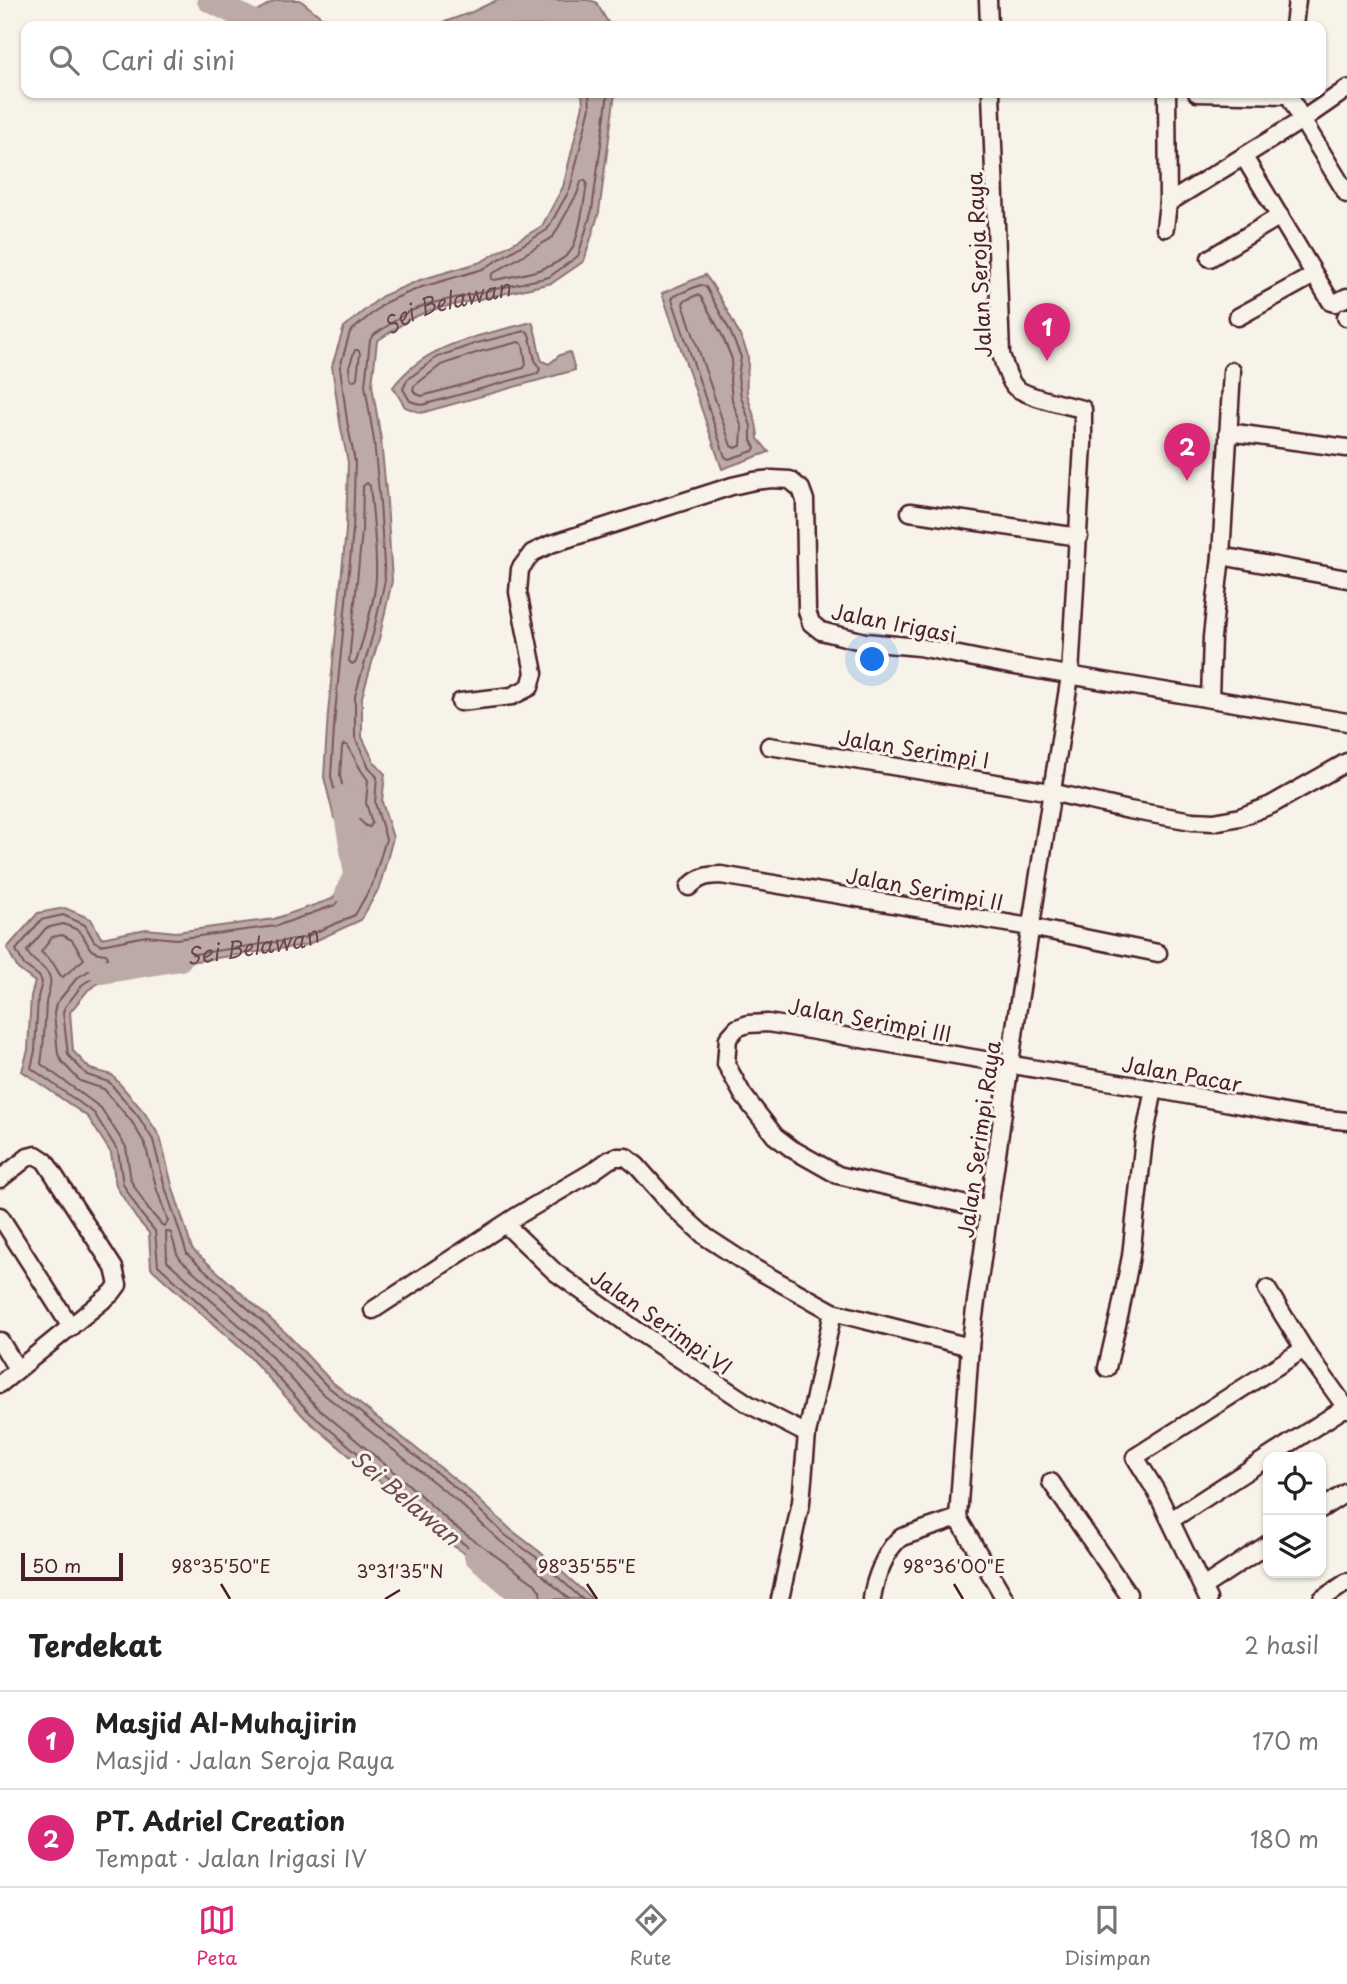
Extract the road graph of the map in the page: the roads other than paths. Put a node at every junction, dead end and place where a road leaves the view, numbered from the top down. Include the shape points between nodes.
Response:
1 (988, 0) edge
2 (1297, 0) edge
3 (989, 21) edge
4 (1295, 21) edge
5 (1347, 89) edge
6 (991, 98) edge
7 (1167, 98) edge
8 (1290, 98) edge
9 (1301, 120) junction
10 (1244, 157) junction
11 (1347, 194) edge
12 (1168, 203) junction
13 (1280, 216) junction
14 (1165, 228) dead end
15 (1210, 258) dead end
16 (1314, 275) junction
17 (1347, 297) edge
18 (1238, 317) dead end
19 (1232, 371) dead end
20 (1228, 432) junction
21 (1347, 448) edge
22 (910, 512) dead end
23 (1079, 537) junction
24 (1221, 556) junction
25 (1347, 579) edge
26 (1070, 676) junction
27 (1210, 698) junction
28 (460, 702) dead end
29 (1347, 722) edge
30 (769, 746) dead end
31 (1347, 762) edge
32 (1051, 792) junction
33 (689, 887) dead end
34 (1030, 927) junction
35 (1157, 953) dead end
36 (1010, 1064) junction
37 (1154, 1088) junction
38 (1347, 1121) edge
39 (0, 1179) edge
40 (989, 1210) junction
41 (0, 1216) edge
42 (506, 1225) junction
43 (1267, 1289) dead end
44 (373, 1310) dead end
45 (833, 1312) junction
46 (71, 1327) junction
47 (0, 1341) edge
48 (970, 1347) junction
49 (1304, 1349) junction
50 (1107, 1367) dead end
51 (18, 1369) junction
52 (0, 1384) edge
53 (1346, 1408) edge
54 (807, 1434) junction
55 (1051, 1482) dead end
56 (1347, 1492) edge
57 (1326, 1507) edge
58 (958, 1518) junction
59 (1171, 1520) junction
60 (1263, 1548) edge
61 (1347, 1583) edge
62 (1205, 1593) edge
63 (1126, 1597) edge
64 (780, 1599) edge
65 (872, 1599) edge
66 (1005, 1599) edge
67 (1322, 1599) edge

1 - 3 street
2 - 4 street
5 - 9 street
6 - 23 street, Jalan Seroja Raya via 1001,354 1015,388 1083,409
7 - 12 street
8 - 9 street
9 - 10 street
9 - 11 street
10 - 12 street
10 - 13 street
12 - 14 street
13 - 15 street
13 - 16 street
16 - 17 street via 1331,302
16 - 18 street
19 - 20 street
20 - 21 street
20 - 24 street
22 - 23 street
23 - 26 street, Jalan Seroja Raya
24 - 25 street
24 - 27 street
26 - 27 street, Jalan Irigasi
26 - 28 street, Jalan Irigasi via 821,631 807,611 805,500 790,480 772,478 732,486 533,553 520,569 518,592 534,673 530,687 512,696
26 - 32 street, Jalan Serimpi Raya
27 - 29 street, Jalan Irigasi
30 - 32 street, Jalan Serimpi I
31 - 32 street, Jalan Serimpi I via 1271,805 1214,822 1129,810
32 - 34 street, Jalan Serimpi Raya
33 - 34 street, Jalan Serimpi II via 708,874 722,875
34 - 35 street, Jalan Serimpi II
34 - 36 street, Jalan Serimpi Raya
36 - 37 street, Jalan Pacar
36 - 40 street, Jalan Serimpi Raya
36 - 40 street, Jalan Serimpi III via 768,1023 737,1028 728,1038 730,1074 757,1115 793,1149 838,1175
37 - 38 street, Jalan Pacar
37 - 50 street via 1131,1256
39 - 46 street via 28,1157 40,1157 114,1268 116,1289
40 - 48 street, Jalan Serimpi Raya
41 - 46 street
42 - 44 street
42 - 45 street via 609,1160 625,1157 706,1237
42 - 54 street, Jalan Serimpi VI via 555,1272 646,1337 750,1405
43 - 49 street
45 - 48 street
45 - 54 street
46 - 51 street
47 - 51 street
48 - 58 street, Jalan Serimpi Raya
49 - 53 street
49 - 59 street via 1135,1457
51 - 52 street
53 - 59 street
54 - 64 street via 801,1502
55 - 63 street
56 - 57 street
58 - 65 street via 896,1541
58 - 66 street
59 - 62 street
60 - 62 street
61 - 67 street

